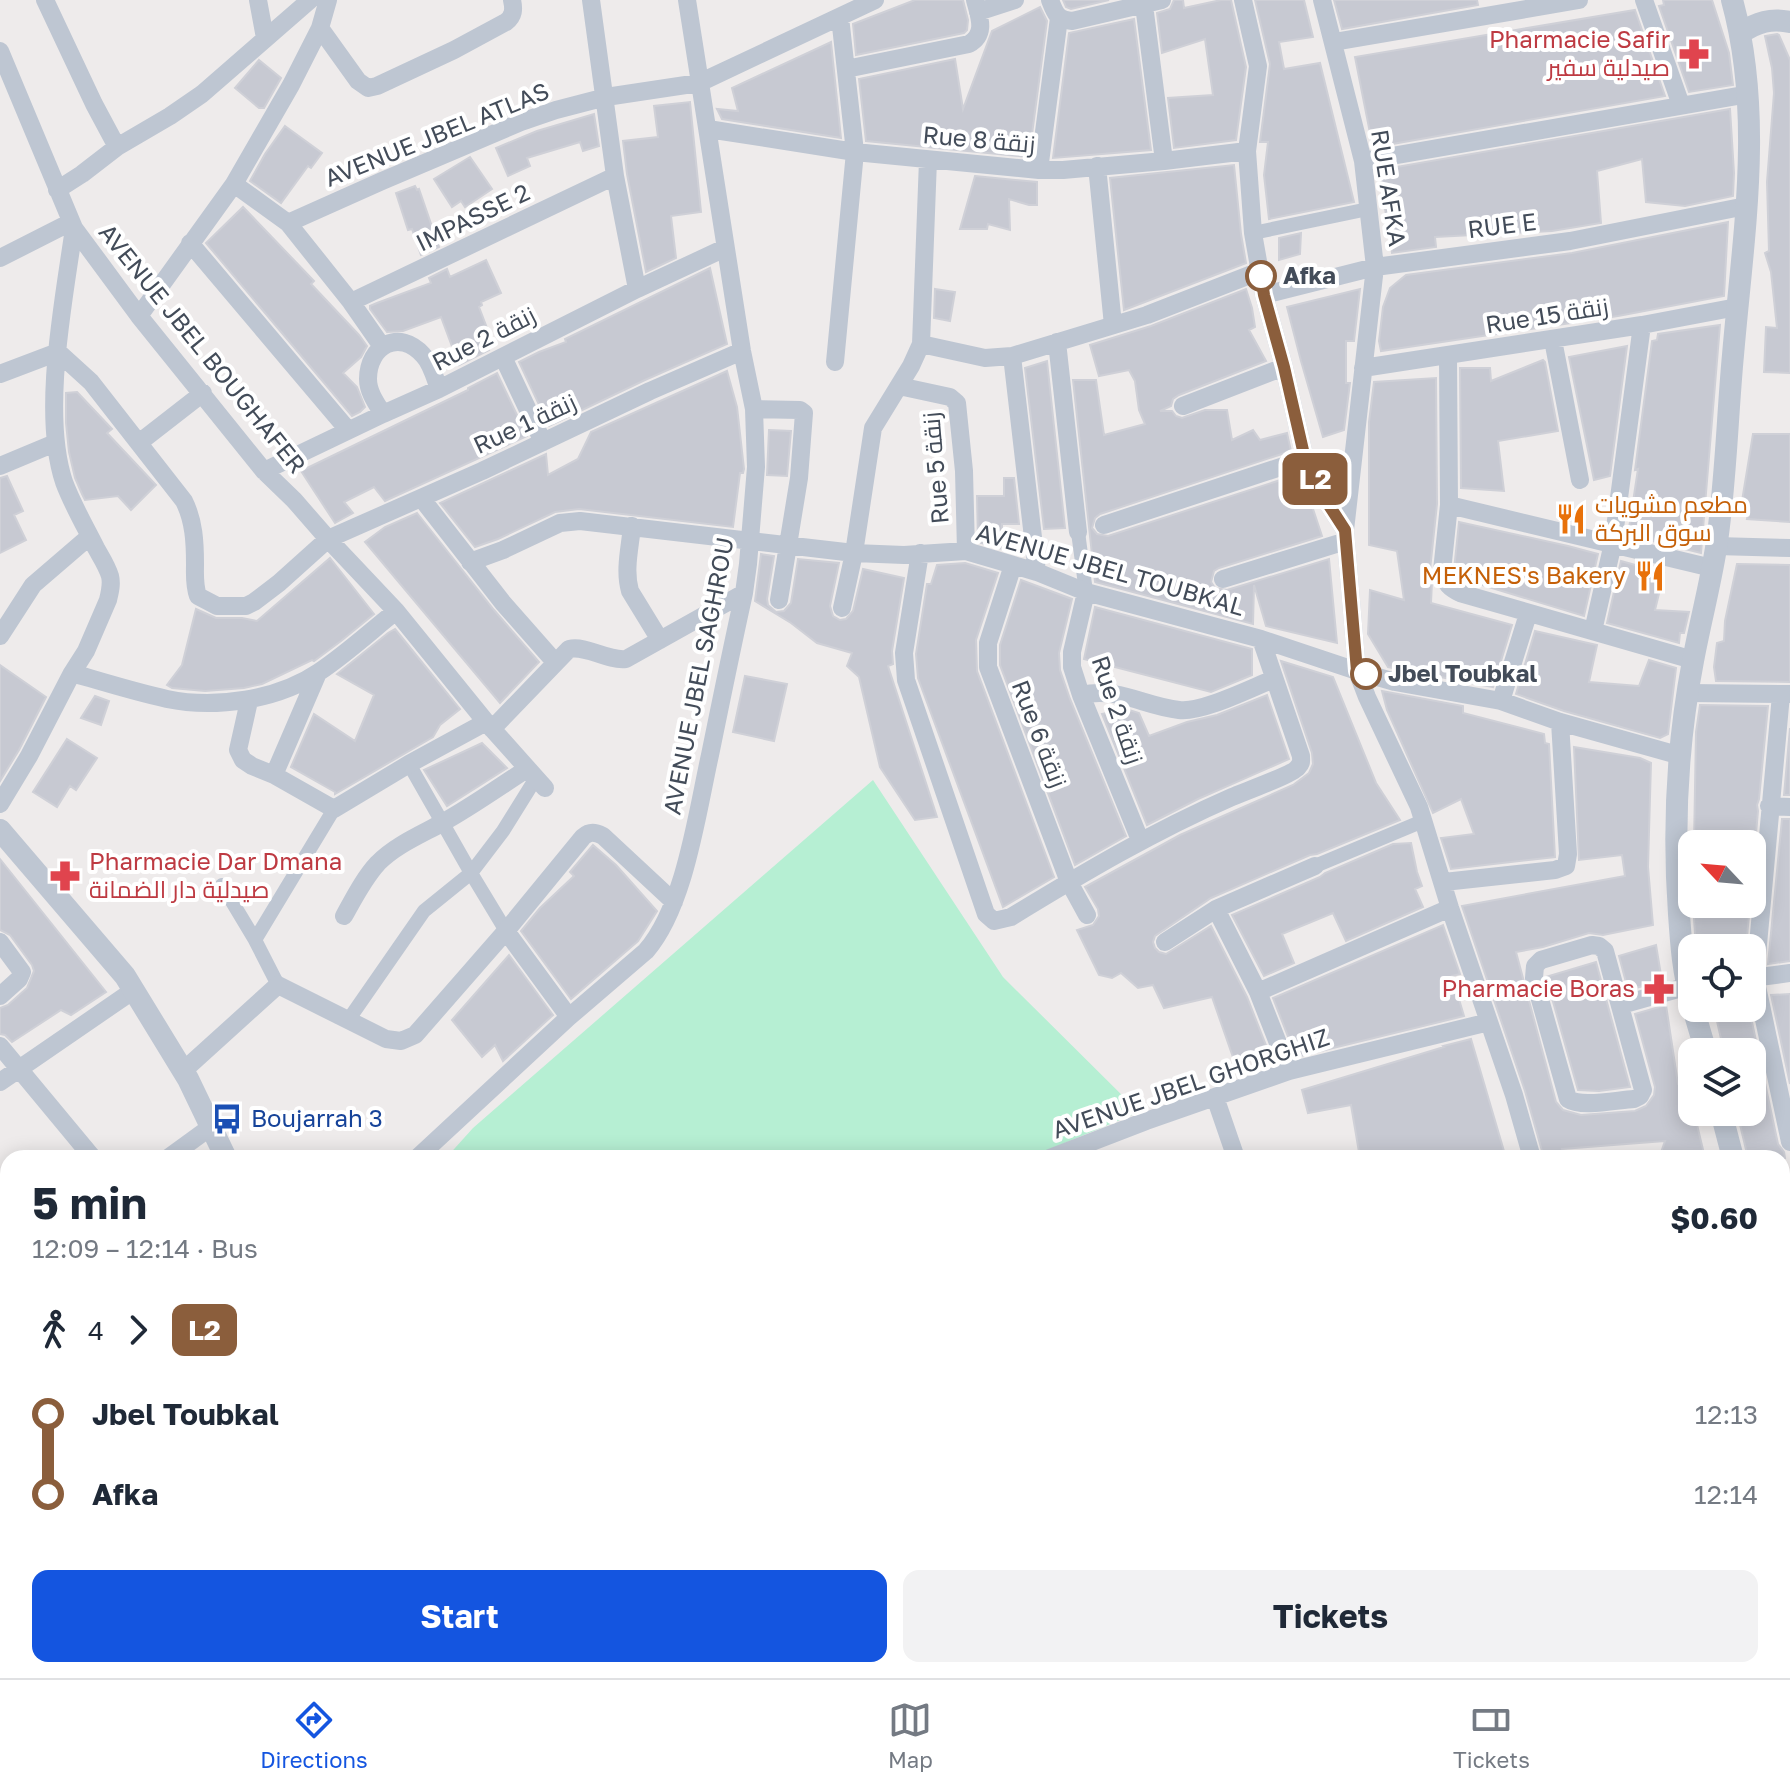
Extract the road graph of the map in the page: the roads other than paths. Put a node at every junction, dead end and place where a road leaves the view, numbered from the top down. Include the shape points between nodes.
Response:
1 (45, 0) edge
2 (258, 0) edge
3 (310, 0) edge
4 (328, 0) edge
5 (512, 0) edge
6 (591, 0) edge
7 (687, 0) edge
8 (875, 0) edge
9 (1015, 0) edge
10 (1050, 0) edge
11 (1243, 0) edge
12 (1322, 0) edge
13 (1579, 0) edge
14 (1644, 0) edge
15 (1732, 0) edge
16 (1153, 3) edge
17 (1532, 4) edge
18 (977, 6) edge
19 (844, 10) edge
20 (1059, 18) junction
21 (1790, 22) edge
22 (320, 28) junction
23 (1741, 33) junction
24 (265, 38) junction
25 (1334, 42) junction
26 (2, 63) edge
27 (846, 69) junction
28 (699, 83) junction
29 (1749, 94) junction
30 (606, 97) junction
31 (1681, 105) junction
32 (708, 129) junction
33 (117, 147) junction
34 (1247, 151) junction
35 (855, 152) junction
36 (928, 160) junction
37 (1164, 161) junction
38 (1363, 161) junction
39 (1097, 166) junction
40 (1039, 170) junction
41 (615, 176) junction
42 (234, 184) junction
43 (57, 190) junction
44 (1746, 206) junction
45 (1368, 209) junction
46 (288, 223) junction
47 (72, 225) junction
48 (1253, 233) junction
49 (190, 243) junction
50 (725, 248) junction
51 (0, 258) edge
52 (1375, 267) junction
53 (1260, 271) junction
54 (637, 289) junction
55 (1264, 295) junction
56 (351, 302) junction
57 (1737, 307) junction
58 (139, 316) junction
59 (1113, 325) junction
60 (1642, 325) junction
61 (1553, 340) junction
62 (1057, 342) junction
63 (921, 344) junction
64 (381, 345) junction
65 (742, 351) junction
66 (58, 352) junction
67 (1012, 356) junction
68 (1448, 356) junction
69 (503, 357) junction
70 (835, 362) dead end
71 (1284, 367) junction
72 (1363, 368) junction
73 (0, 374) edge
74 (899, 386) junction
75 (439, 389) junction
76 (203, 393) junction
77 (1183, 406) dead end
78 (754, 409) junction
79 (383, 414) junction
80 (348, 430) junction
81 (140, 442) junction
82 (543, 442) junction
83 (55, 443) junction
84 (1305, 459) junction
85 (0, 466) edge
86 (264, 471) junction
87 (1580, 480) dead end
88 (422, 499) junction
89 (1449, 505) junction
90 (1104, 525) dead end
91 (632, 526) junction
92 (1078, 532) joint
93 (90, 536) junction
94 (1346, 536) junction
95 (328, 539) junction
96 (750, 541) junction
97 (1613, 543) junction
98 (789, 545) junction
99 (1790, 548) edge
100 (966, 551) junction
101 (854, 553) junction
102 (920, 553) junction
103 (1714, 557) junction
104 (470, 562) junction
105 (1013, 565) junction
106 (1037, 572) junction
107 (1223, 579) dead end
108 (1086, 592) junction
109 (744, 593) junction
110 (779, 600) dead end
111 (842, 608) dead end
112 (396, 611) junction
113 (1528, 614) junction
114 (1593, 631) junction
115 (0, 636) edge
116 (1261, 639) junction
117 (660, 640) junction
118 (1693, 660) junction
119 (555, 662) junction
120 (1357, 671) junction
121 (72, 673) junction
122 (318, 673) junction
123 (1274, 679) junction
124 (1688, 693) junction
125 (1081, 695) junction
126 (1785, 695) edge
127 (249, 701) junction
128 (1501, 701) junction
129 (1560, 722) junction
130 (489, 726) junction
131 (1681, 756) junction
132 (409, 764) junction
133 (274, 775) junction
134 (536, 778) junction
135 (0, 804) edge
136 (1769, 806) junction
137 (1790, 807) edge
138 (334, 809) junction
139 (1423, 821) junction
140 (443, 823) junction
141 (0, 830) edge
142 (1140, 840) junction
143 (1315, 866) joint
144 (471, 873) junction
145 (1069, 882) junction
146 (1444, 882) junction
147 (222, 885) dead end
148 (674, 902) junction
149 (1450, 908) junction
150 (1216, 909) junction
151 (1087, 915) dead end
152 (344, 916) dead end
153 (506, 931) junction
154 (1681, 934) edge
155 (1758, 934) edge
156 (255, 940) junction
157 (0, 942) edge
158 (1165, 942) dead end
159 (1790, 973) edge
160 (1766, 976) edge
161 (278, 985) junction
162 (134, 990) junction
163 (1258, 992) junction
164 (0, 996) edge
165 (1678, 997) edge
166 (1621, 1005) junction
167 (569, 1017) junction
168 (349, 1019) junction
169 (1489, 1022) junction
170 (1764, 1022) edge
171 (0, 1046) edge
172 (20, 1068) junction
173 (183, 1071) junction
174 (1289, 1071) junction
175 (0, 1082) edge
176 (1215, 1097) junction
177 (212, 1126) junction
178 (1725, 1126) edge
179 (1790, 1142) edge
180 (87, 1150) edge
181 (179, 1150) edge
182 (222, 1150) edge
183 (426, 1150) edge
184 (1071, 1150) edge
185 (1233, 1150) edge
186 (1530, 1150) edge
187 (1731, 1150) edge

1 - 33 street
2 - 24 street
3 - 24 street
4 - 22 street
5 - 22 street via 513,13 506,22 368,88
6 - 30 street
7 - 28 street, AVENUE JBEL SAGHROU
8 - 19 street, AVENUE JBEL ATLAS
9 - 18 street
10 - 20 street
11 - 34 street via 1258,66
12 - 25 street, RUE AFKA
13 - 17 street
14 - 31 street
15 - 23 street
16 - 20 street via 1072,21
16 - 37 street
17 - 25 street
18 - 27 street via 980,31 969,44
19 - 27 street
19 - 28 street, AVENUE JBEL ATLAS
20 - 40 street
21 - 23 street via 1757,23
22 - 42 street
23 - 29 street
24 - 33 street via 202,94
25 - 38 street, RUE AFKA
26 - 43 street, AVENUE JBEL BOUGHAFER
27 - 35 street
28 - 30 street, AVENUE JBEL ATLAS
28 - 32 street, AVENUE JBEL SAGHROU
29 - 31 street
29 - 44 street
30 - 41 street
30 - 46 street, AVENUE JBEL ATLAS via 521,122
31 - 38 street
32 - 35 street, Rue 8 زنقة
32 - 50 street, AVENUE JBEL SAGHROU
33 - 43 street
34 - 37 street, Rue 8 زنقة
34 - 48 street
35 - 36 street, Rue 8 زنقة
35 - 70 street
36 - 40 street, Rue 8 زنقة
36 - 63 street
37 - 39 street, Rue 8 زنقة
38 - 45 street, RUE AFKA
39 - 40 street, Rue 8 زنقة
39 - 59 street
41 - 54 street
41 - 56 street, IMPASSE 2
42 - 46 street
42 - 49 street
43 - 47 street, AVENUE JBEL BOUGHAFER
44 - 52 street, RUE E via 1570,241
44 - 57 street
45 - 48 street
45 - 52 street, RUE AFKA
46 - 56 street
47 - 51 street
47 - 58 street, AVENUE JBEL BOUGHAFER
47 - 66 street
48 - 53 street
49 - 58 street
49 - 80 street
50 - 54 street, Rue 2 زنقة
50 - 65 street, AVENUE JBEL SAGHROU
52 - 55 street, RUE E
52 - 72 street, RUE AFKA
53 - 55 street
53 - 59 street
54 - 69 street, Rue 2 زنقة
55 - 71 street
56 - 64 street
57 - 60 street, Rue 15 زنقة
57 - 103 street
58 - 76 street, AVENUE JBEL BOUGHAFER
59 - 62 street
60 - 61 street, Rue 15 زنقة
60 - 97 street
61 - 68 street, Rue 15 زنقة
61 - 87 street
62 - 67 street
62 - 92 street
63 - 67 street via 985,358
63 - 74 street
64 - 75 street via 410,344 426,358
64 - 79 street via 368,382
65 - 78 street, AVENUE JBEL SAGHROU
65 - 82 street, Rue 1 زنقة
66 - 73 street
66 - 81 street via 84,374
66 - 83 street
67 - 106 street
68 - 72 street, Rue 15 زنقة
68 - 89 street
69 - 75 street, Rue 2 زنقة
69 - 82 street
71 - 77 street
71 - 84 street
72 - 94 street, RUE AFKA
74 - 100 street, Rue 5 زنقة via 957,403
74 - 101 street via 873,428
75 - 79 street, Rue 2 زنقة
76 - 81 street
76 - 86 street, AVENUE JBEL BOUGHAFER
78 - 96 street, AVENUE JBEL SAGHROU
78 - 98 street via 804,413
79 - 80 street, Rue 2 زنقة
80 - 86 street, Rue 2 زنقة
81 - 95 street, Rue 1 زنقة via 190,513 200,598 217,606 246,606
82 - 88 street, Rue 1 زنقة
83 - 85 street
83 - 93 street via 64,482
84 - 90 street
84 - 94 street
86 - 95 street, AVENUE JBEL BOUGHAFER
88 - 95 street, Rue 1 زنقة
88 - 104 street
89 - 97 street
89 - 113 street via 1442,571 1449,588
91 - 96 street, AVENUE JBEL TOUBKAL
91 - 104 street, AVENUE JBEL TOUBKAL via 560,523
91 - 117 street via 628,584
92 - 108 street
93 - 115 street via 33,585
93 - 121 street via 110,576 110,591
94 - 107 street
94 - 120 street, RUE AFKA
95 - 112 street, AVENUE JBEL BOUGHAFER
96 - 98 street, AVENUE JBEL TOUBKAL
96 - 109 street, AVENUE JBEL SAGHROU
97 - 103 street
97 - 114 street
98 - 101 street, AVENUE JBEL TOUBKAL
98 - 110 street
99 - 103 street
100 - 102 street, AVENUE JBEL TOUBKAL
100 - 105 street, AVENUE JBEL TOUBKAL
101 - 102 street, AVENUE JBEL TOUBKAL
101 - 111 street
102 - 145 street via 904,653 906,680 986,914 997,922 1011,917
103 - 118 street
104 - 119 street
105 - 106 street, AVENUE JBEL TOUBKAL
105 - 145 street, Rue 6 زنقة via 988,643 988,667
106 - 108 street, AVENUE JBEL TOUBKAL
108 - 116 street, AVENUE JBEL TOUBKAL
108 - 125 street, Rue 2 زنقة via 1072,652
109 - 117 street
109 - 148 street, AVENUE JBEL SAGHROU
112 - 122 street
112 - 130 street, AVENUE JBEL BOUGHAFER
113 - 114 street
113 - 128 street
114 - 118 street
116 - 120 street, AVENUE JBEL TOUBKAL
116 - 123 street
117 - 119 street via 626,659 572,647
118 - 124 street
119 - 130 street
120 - 128 street, AVENUE JBEL TOUBKAL
120 - 139 street, RUE AFKA
121 - 127 street via 169,700
121 - 135 street
122 - 127 street
122 - 133 street
123 - 125 street via 1184,711 1120,694
123 - 142 street via 1301,756 1298,768
124 - 126 street
124 - 131 street
125 - 142 street, Rue 2 زنقة
126 - 136 street
127 - 133 street via 239,755
128 - 129 street, AVENUE JBEL TOUBKAL
129 - 131 street, AVENUE JBEL TOUBKAL
129 - 146 street via 1566,866
130 - 132 street
130 - 134 street, AVENUE JBEL BOUGHAFER
131 - 154 street via 1676,849
132 - 138 street
132 - 140 street
133 - 138 street
134 - 140 street
134 - 144 street
136 - 137 street
136 - 155 street
138 - 156 street
139 - 143 street
139 - 146 street, RUE AFKA
140 - 144 street
140 - 152 street via 378,863
141 - 162 street
142 - 145 street
143 - 150 street
144 - 153 street
144 - 168 street via 424,911
145 - 151 street, Rue 6 زنقة
146 - 149 street, RUE AFKA
147 - 156 street
148 - 153 street via 603,836 588,833
148 - 167 street, AVENUE JBEL SAGHROU via 646,951
149 - 163 street
149 - 169 street, RUE AFKA
150 - 158 street
150 - 163 street
153 - 167 street
153 - 168 street via 415,1035 401,1041 386,1039
156 - 161 street
157 - 164 street via 22,972
159 - 160 street
161 - 168 street
161 - 173 street
162 - 172 street
162 - 173 street
163 - 174 street
165 - 166 street
166 - 166 street via 1599,946 1535,966 1534,978 1572,1102 1642,1095
167 - 183 street, AVENUE JBEL SAGHROU
169 - 174 street, AVENUE JBEL GHORGHIZ
169 - 186 street, RUE AFKA
170 - 179 street
171 - 172 street
172 - 175 street
172 - 180 street
173 - 177 street
174 - 176 street, AVENUE JBEL GHORGHIZ
176 - 184 street, AVENUE JBEL GHORGHIZ
176 - 185 street
177 - 181 street
177 - 182 street
178 - 187 street

